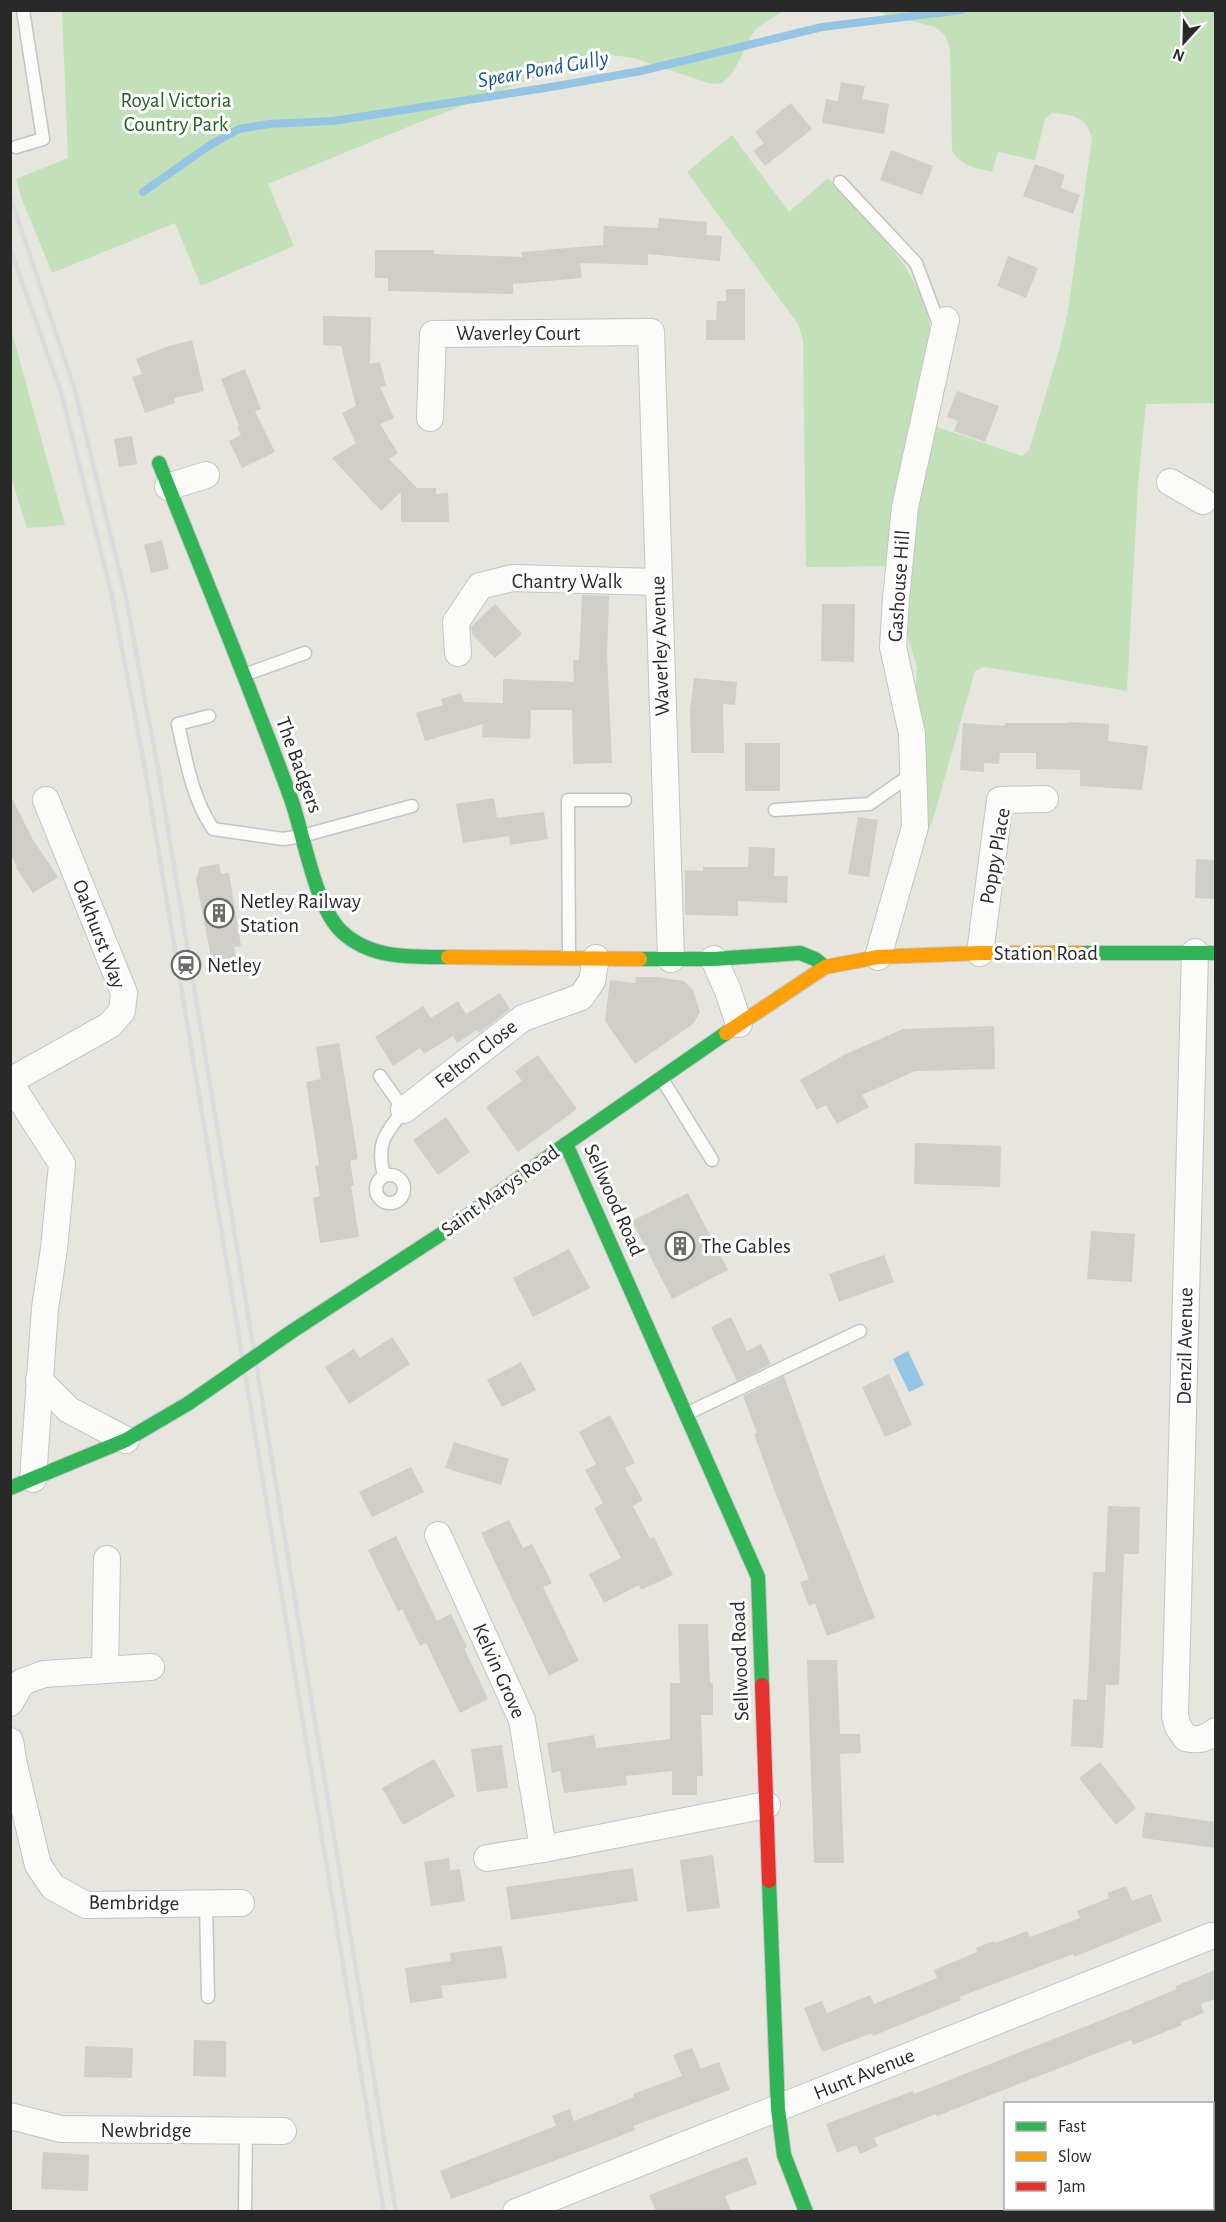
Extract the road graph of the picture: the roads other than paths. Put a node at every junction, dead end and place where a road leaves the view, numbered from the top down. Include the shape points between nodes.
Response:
1 (23, 10) edge
2 (16, 147) dead end
3 (840, 182) dead end
4 (946, 320) joint
5 (651, 332) joint
6 (430, 418) dead end
7 (159, 463) dead end
8 (206, 475) dead end
9 (1170, 482) dead end
10 (168, 486) junction
11 (1209, 500) edge
12 (657, 582) junction
13 (304, 653) dead end
14 (458, 653) dead end
15 (242, 676) junction
16 (209, 716) dead end
17 (913, 774) junction
18 (1045, 799) dead end
19 (46, 800) dead end
20 (625, 800) dead end
21 (412, 806) dead end
22 (775, 810) dead end
23 (302, 836) junction
24 (1205, 952) edge
25 (980, 953) junction
26 (569, 957) junction
27 (878, 957) junction
28 (596, 958) junction
29 (671, 959) junction
30 (714, 959) junction
31 (825, 967) junction
32 (739, 1024) junction
33 (380, 1076) dead end
34 (661, 1078) junction
35 (10, 1082) edge
36 (404, 1110) junction
37 (566, 1144) junction
38 (712, 1160) dead end
39 (384, 1176) dead end
40 (860, 1330) dead end
41 (39, 1380) junction
42 (685, 1414) junction
43 (126, 1440) junction
44 (22, 1483) edge
45 (438, 1535) dead end
46 (107, 1559) dead end
47 (151, 1667) dead end
48 (105, 1670) junction
49 (10, 1703) edge
50 (1215, 1731) edge
51 (12, 1757) edge
52 (767, 1805) junction
53 (543, 1849) junction
54 (487, 1858) dead end
55 (241, 1903) dead end
56 (206, 1904) junction
57 (1211, 1936) dead end
58 (208, 1997) dead end
59 (778, 2109) junction
60 (10, 2116) edge
61 (246, 2130) junction
62 (283, 2131) dead end
63 (245, 2211) edge
64 (516, 2211) edge
65 (806, 2211) edge

1 - 2 lane via 43,139
3 - 4 lane via 916,263 937,319
4 - 17 street, Gashouse Hill via 905,507 896,599 893,647 912,734
5 - 6 street, Waverley Court via 433,334
5 - 12 street, Waverley Avenue
7 - 10 street, The Badgers
8 - 10 street
9 - 11 street
10 - 15 street, The Badgers
12 - 14 street, Chantry Walk via 512,578 480,586 456,622
12 - 29 street, Waverley Avenue
13 - 15 lane
15 - 23 street, The Badgers via 291,798
16 - 23 lane via 178,724 192,783 213,829 283,839
17 - 22 lane via 869,804
17 - 27 street, Gashouse Hill via 915,827
18 - 25 street, Poppy Place via 1000,800
19 - 35 street, Oakhurst Way via 124,993 123,1011 110,1025
20 - 26 lane via 568,800
21 - 23 lane
23 - 26 street, The Badgers via 324,908 340,931 364,947 396,957
24 - 25 street, Station Road
24 - 50 street, Denzil Avenue via 1175,1716 1183,1746
25 - 27 street, Station Road
26 - 28 street
27 - 31 street, Saint Marys Road
28 - 29 street
28 - 36 street, Felton Close via 592,981 581,997 523,1018
29 - 30 street
30 - 31 street via 800,953
30 - 32 street
31 - 32 street, Saint Marys Road
32 - 34 street, Saint Marys Road
33 - 36 lane
34 - 37 street, Saint Marys Road
34 - 38 lane
35 - 41 street, Saint Marys Road via 62,1164
36 - 39 lane via 380,1145
37 - 42 street, Sellwood Road
37 - 43 street, Saint Marys Road, bridge via 452,1227 189,1403
40 - 42 lane
41 - 43 street via 69,1410
41 - 44 street, Saint Marys Road
42 - 52 street, Sellwood Road via 758,1577
43 - 44 street, Saint Marys Road
45 - 53 street, Kelvin Grove via 522,1720
46 - 48 street
47 - 48 street
48 - 49 street via 44,1674 22,1682
51 - 56 street, Bembridge via 38,1865 53,1887 87,1905
52 - 53 street
52 - 59 street, Sellwood Road
53 - 54 street
55 - 56 street, Bembridge
56 - 58 lane
57 - 59 street, Hunt Avenue
59 - 64 street, Hunt Avenue
59 - 65 street, Sellwood Road via 784,2155
60 - 61 street, Newbridge via 61,2129
61 - 62 street, Newbridge
61 - 63 lane

